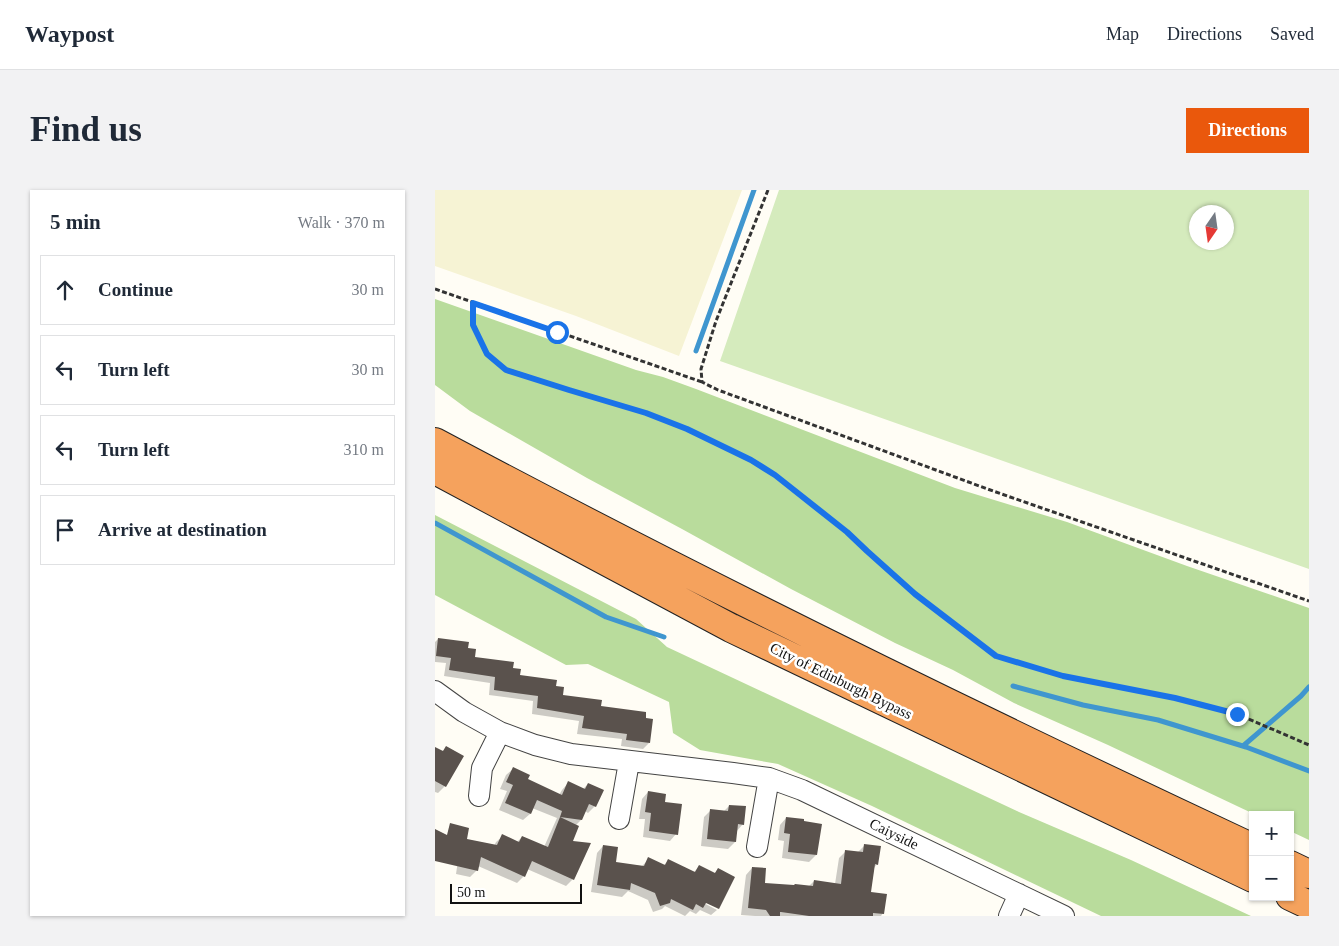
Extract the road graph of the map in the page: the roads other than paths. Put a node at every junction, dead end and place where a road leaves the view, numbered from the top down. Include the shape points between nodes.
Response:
1 (435, 431) edge
2 (435, 442) edge
3 (435, 470) edge
4 (435, 488) edge
5 (549, 503) junction
6 (731, 628) junction
7 (435, 691) edge
8 (500, 732) junction
9 (629, 762) junction
10 (769, 778) junction
11 (479, 796) dead end
12 (619, 819) dead end
13 (1249, 846) edge
14 (757, 847) dead end
15 (1294, 867) edge
16 (1309, 874) edge
17 (1249, 876) edge
18 (1019, 894) junction
19 (1294, 898) edge
20 (1309, 905) edge
21 (1009, 916) edge
22 (1065, 916) edge

1 - 5 highway
2 - 5 highway, City of Edinburgh Bypass
3 - 6 highway, City of Edinburgh Bypass
4 - 6 highway via 547,546
5 - 13 highway, City of Edinburgh Bypass via 782,622
6 - 17 highway, City of Edinburgh Bypass
7 - 8 street, Caiyside
8 - 9 street, Caiyside via 571,754
8 - 11 street via 481,768
9 - 10 street, Caiyside
9 - 12 street
10 - 14 street
10 - 18 street, Caiyside via 802,790
15 - 16 highway
18 - 21 street
18 - 22 street, Caiyside
19 - 20 highway

